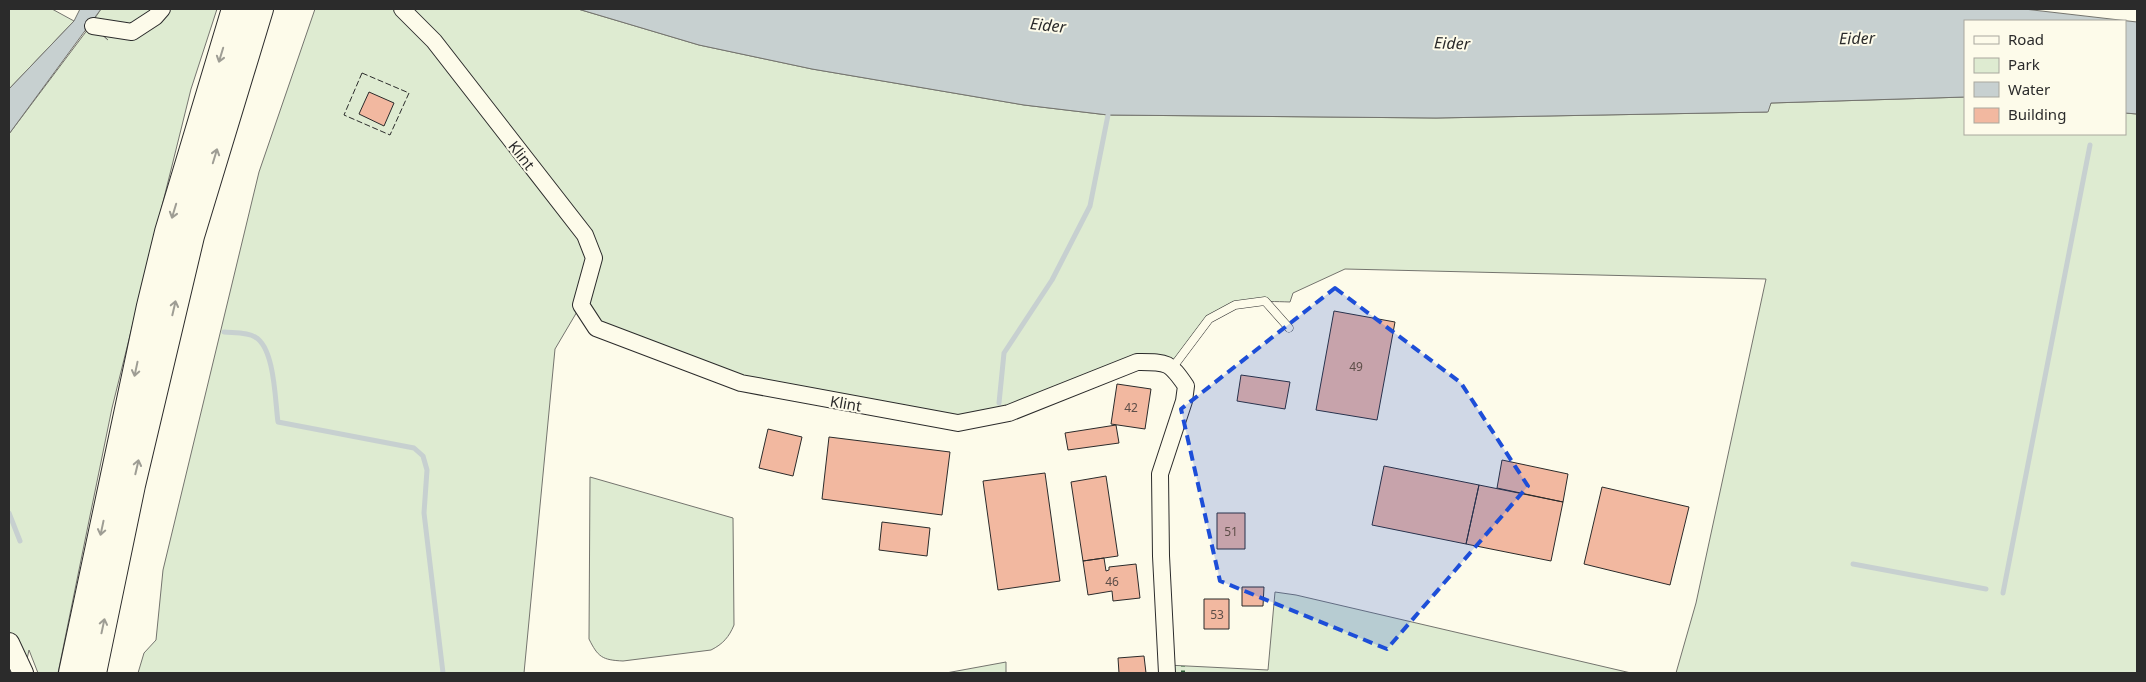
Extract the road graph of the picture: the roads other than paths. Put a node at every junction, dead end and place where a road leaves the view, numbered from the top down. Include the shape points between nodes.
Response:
1 (162, 9) edge
2 (235, 9) edge
3 (260, 9) edge
4 (402, 9) edge
5 (93, 26) dead end
6 (1289, 328) dead end
7 (1173, 367) junction
8 (9, 644) edge
9 (23, 673) edge
10 (72, 673) edge
11 (93, 673) edge
12 (1167, 673) edge

1 - 5 street via 155,18 132,32
2 -> 10 highway via 168,232
11 -> 3 highway via 132,485 191,236
4 - 7 street, Klint via 434,41 585,235 594,258 581,305 596,328 741,384 958,423 1009,413 1137,362 1158,362
6 - 7 lane via 1265,301 1234,305 1209,319
7 - 12 street via 1186,386 1160,474
8 - 9 street

